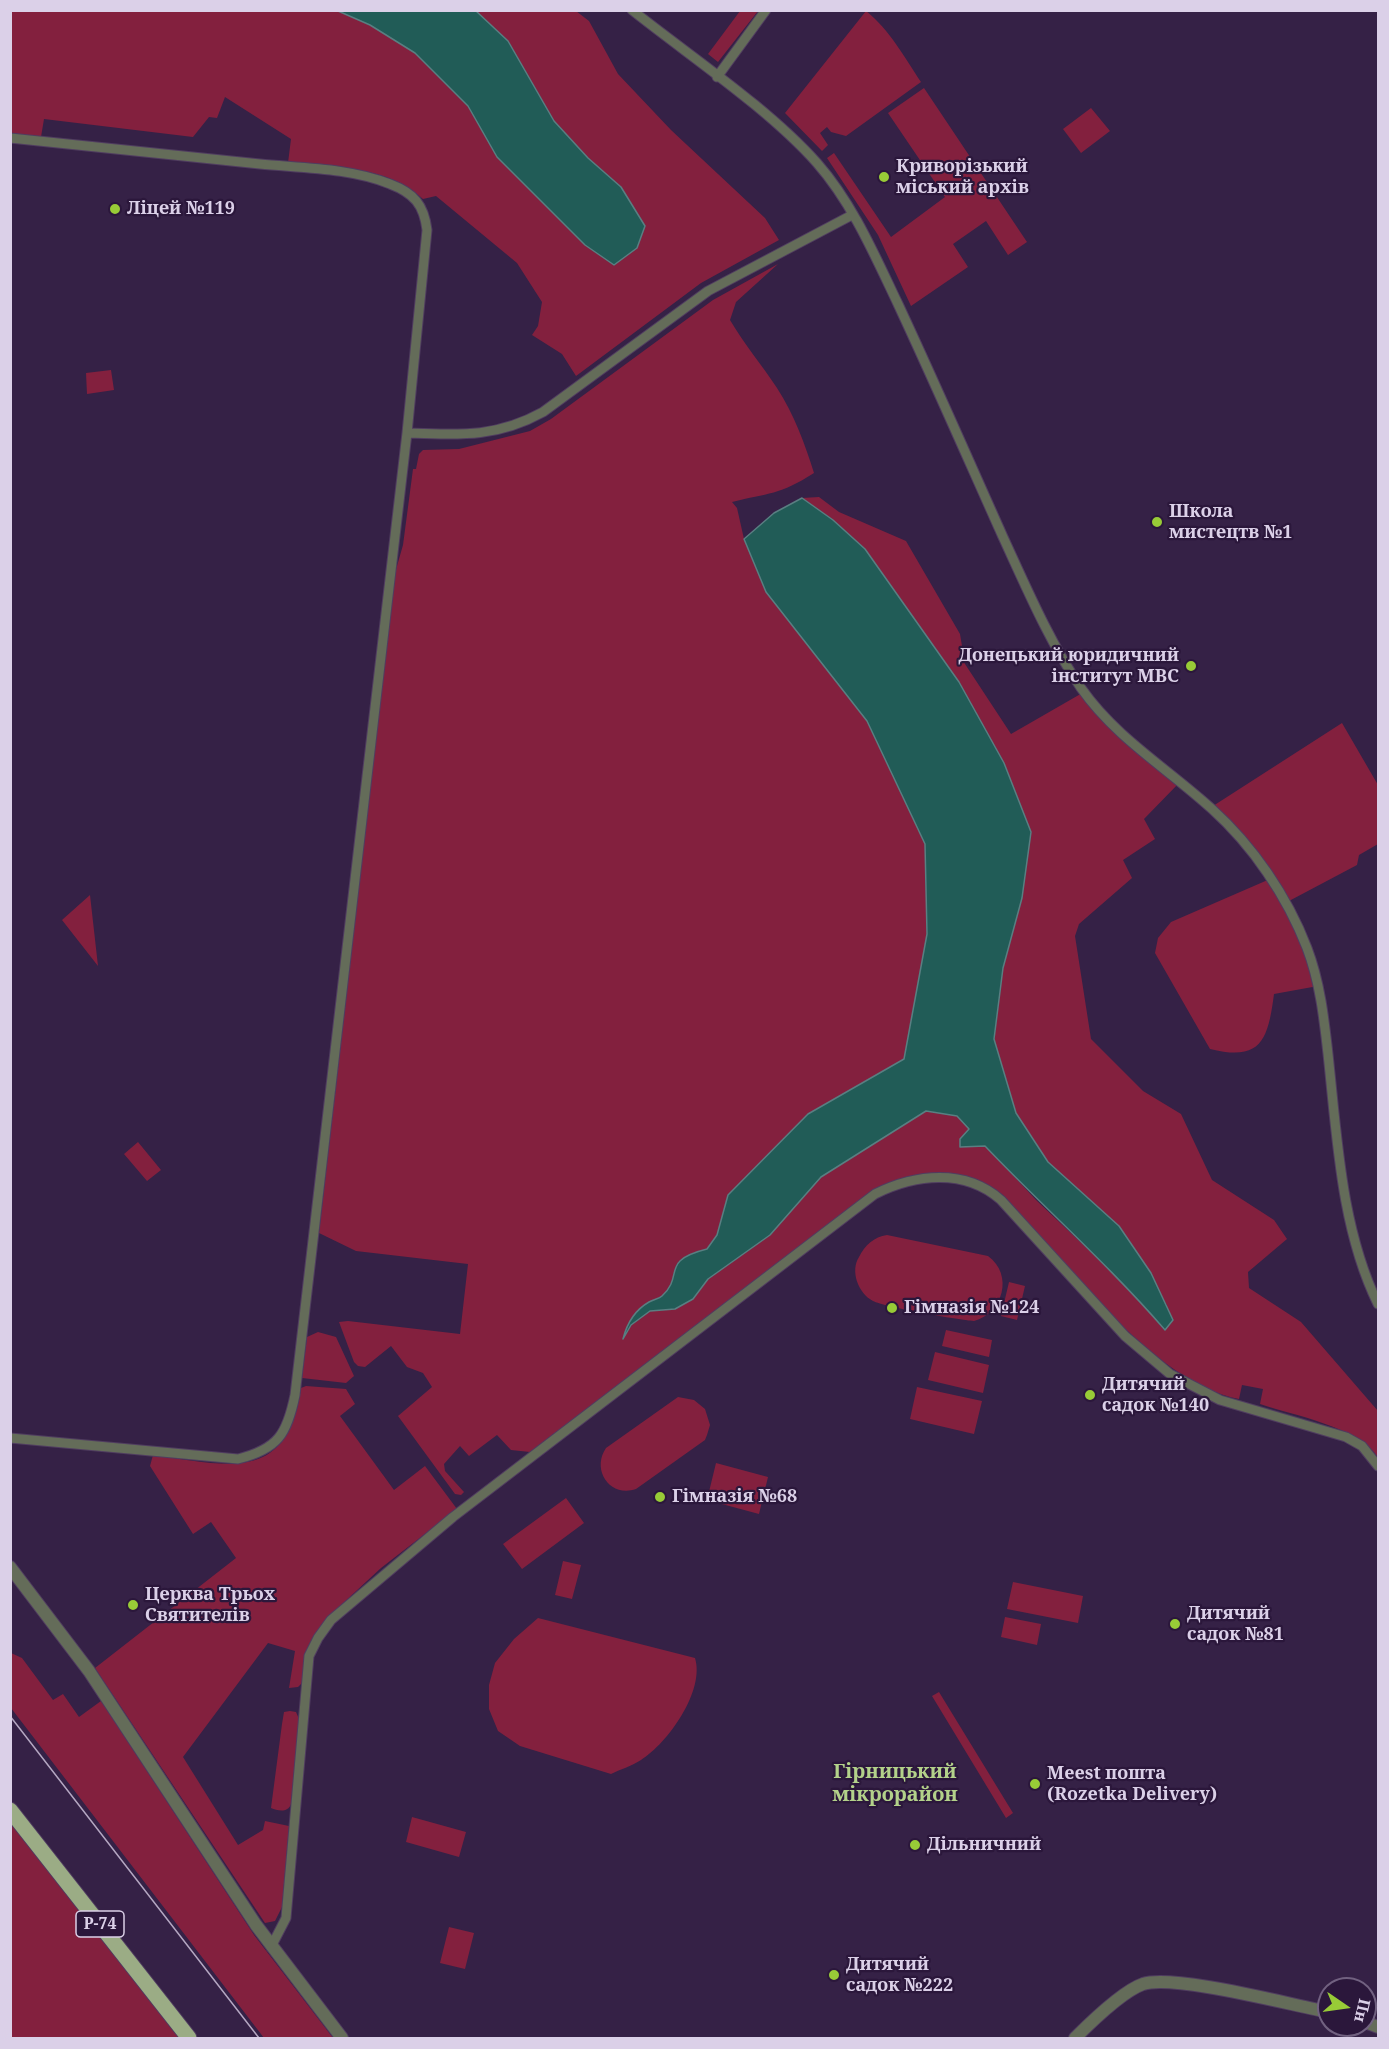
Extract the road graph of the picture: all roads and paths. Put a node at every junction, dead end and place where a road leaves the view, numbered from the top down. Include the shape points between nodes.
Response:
1 (632, 10) edge
2 (766, 10) edge
3 (717, 77) junction
4 (10, 138) edge
5 (852, 215) junction
6 (408, 433) junction
7 (1378, 1304) edge
8 (10, 1438) edge
9 (1378, 1466) edge
10 (10, 1567) edge
11 (10, 1810) edge
12 (272, 1947) junction
13 (1317, 2010) edge
14 (189, 2038) edge
15 (342, 2038) edge
16 (1075, 2038) edge

1 - 3 street
2 - 3 street
3 - 5 street via 816,163
4 - 6 street via 344,173 391,184 409,194 425,213 427,230
5 - 6 street via 708,291 525,423 473,436
5 - 7 street via 926,364 1053,647 1116,730 1210,807 1245,842 1292,914 1307,946 1318,986 1350,1214 1362,1266
6 - 8 street via 289,1422 270,1448 238,1459
9 - 12 street via 1362,1446 1346,1437 1220,1400 1170,1374 1125,1336 992,1193 954,1178 927,1177 893,1185 875,1194 453,1517 331,1620 309,1656 286,1918
10 - 12 street via 89,1671
11 - 14 main road, Р-74
12 - 15 street
13 - 16 street via 1182,1983 1149,1983 1113,2005

